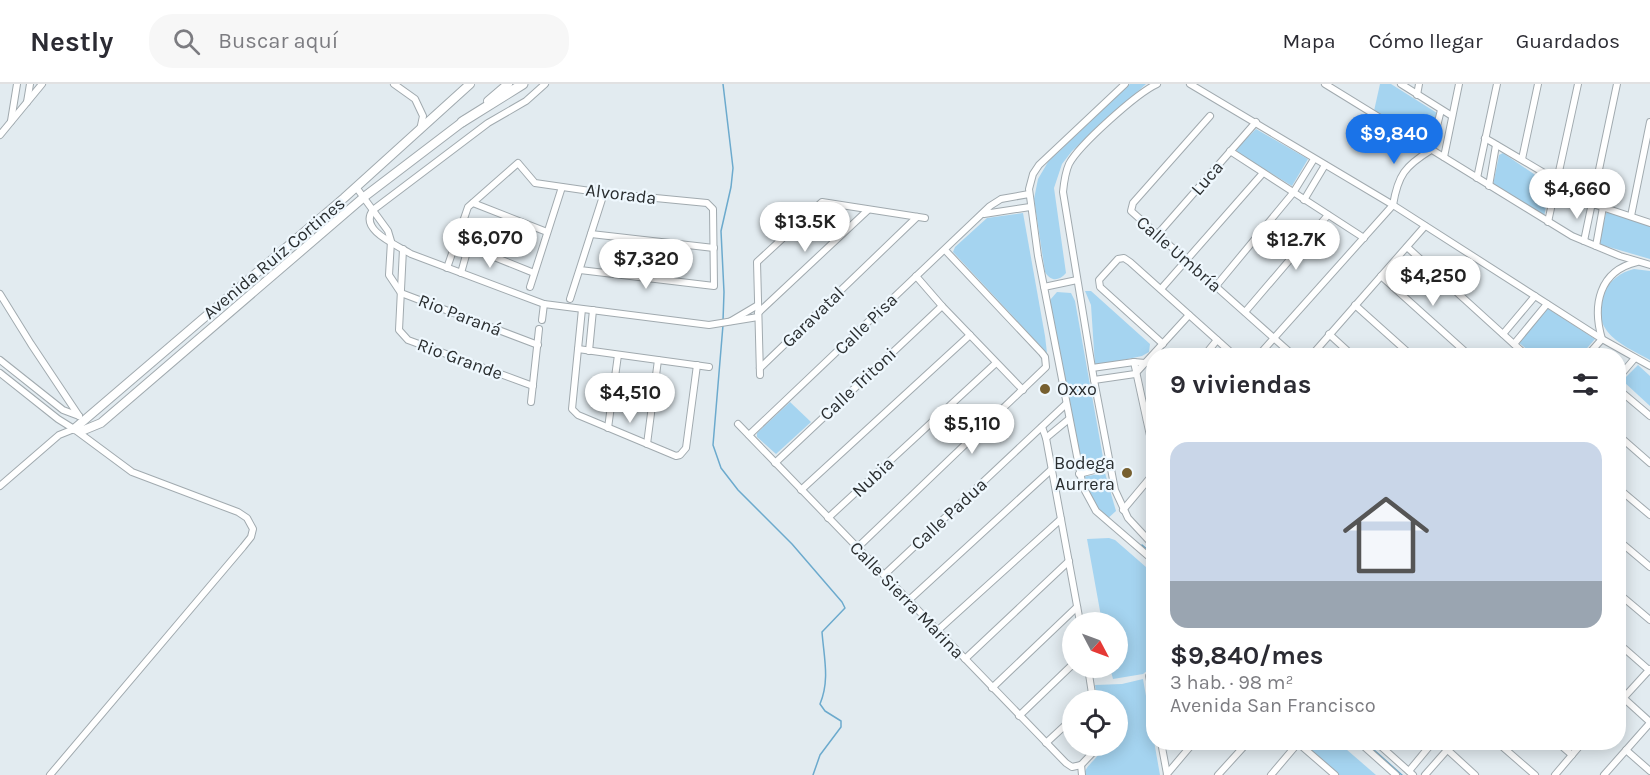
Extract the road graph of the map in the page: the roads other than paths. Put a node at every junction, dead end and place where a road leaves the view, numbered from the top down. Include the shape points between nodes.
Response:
1 (17, 84) edge
2 (30, 84) edge
3 (39, 84) edge
4 (394, 84) edge
5 (469, 84) edge
6 (508, 84) edge
7 (523, 84) edge
8 (545, 84) edge
9 (1125, 84) edge
10 (1157, 84) edge
11 (1190, 84) edge
12 (1326, 84) edge
13 (1401, 84) edge
14 (1419, 84) edge
15 (1459, 84) edge
16 (1497, 84) edge
17 (1538, 84) edge
18 (1578, 84) edge
19 (1617, 84) edge
20 (1338, 88) edge
21 (1417, 95) junction
22 (27, 102) junction
23 (1441, 110) junction
24 (1210, 116) dead end
25 (1452, 116) junction
26 (11, 122) junction
27 (462, 122) junction
28 (1256, 122) junction
29 (1650, 122) edge
30 (419, 130) junction
31 (0, 135) edge
32 (1485, 138) junction
33 (1496, 145) junction
34 (1431, 150) junction
35 (1230, 151) junction
36 (1444, 157) junction
37 (1314, 159) junction
38 (1522, 159) junction
39 (1325, 165) junction
40 (1263, 173) junction
41 (1477, 178) junction
42 (1556, 180) junction
43 (1489, 186) junction
44 (356, 187) junction
45 (562, 187) junction
46 (604, 193) junction
47 (1293, 193) junction
48 (1029, 194) junction
49 (364, 197) junction
50 (1304, 200) junction
51 (473, 203) junction
52 (1593, 204) junction
53 (1393, 205) junction
54 (1030, 207) junction
55 (1603, 207) junction
56 (373, 210) junction
57 (868, 210) junction
58 (983, 214) junction
59 (1328, 215) junction
60 (1631, 216) junction
61 (917, 217) junction
62 (925, 218) dead end
63 (1548, 222) junction
64 (1650, 223) edge
65 (1425, 226) junction
66 (547, 232) junction
67 (591, 234) junction
68 (1157, 235) junction
69 (1364, 238) junction
70 (391, 241) junction
71 (457, 242) junction
72 (1584, 242) junction
73 (1596, 246) junction
74 (1407, 247) junction
75 (468, 248) junction
76 (714, 248) junction
77 (403, 249) junction
78 (945, 250) junction
79 (1187, 261) junction
80 (1639, 262) junction
81 (1650, 265) edge
82 (447, 268) junction
83 (580, 270) junction
84 (461, 273) junction
85 (534, 273) junction
86 (916, 276) junction
87 (1381, 276) junction
88 (1077, 280) junction
89 (1044, 286) junction
90 (1216, 286) junction
91 (530, 287) dead end
92 (1161, 289) junction
93 (401, 293) junction
94 (0, 294) edge
95 (1535, 296) junction
96 (570, 299) dead end
97 (1548, 303) junction
98 (544, 304) junction
99 (758, 305) junction
100 (1355, 305) junction
101 (942, 306) junction
102 (582, 309) junction
103 (593, 310) junction
104 (1245, 312) junction
105 (758, 315) junction
106 (1189, 315) junction
107 (542, 320) dead end
108 (725, 324) junction
109 (539, 329) dead end
110 (1329, 334) junction
111 (1503, 334) junction
112 (970, 335) junction
113 (1274, 338) junction
114 (1602, 339) junction
115 (1217, 340) junction
116 (1163, 344) junction
117 (1514, 344) junction
118 (538, 345) junction
119 (1159, 348) edge
120 (1210, 348) edge
121 (1226, 348) edge
122 (1265, 348) edge
123 (1285, 348) edge
124 (1318, 348) edge
125 (1344, 348) edge
126 (1403, 348) edge
127 (1461, 348) edge
128 (1518, 348) edge
129 (1594, 348) edge
130 (1618, 348) edge
131 (578, 349) junction
132 (589, 351) junction
133 (1626, 353) edge
134 (618, 355) junction
135 (1635, 358) junction
136 (0, 360) edge
137 (658, 360) junction
138 (1134, 362) junction
139 (996, 363) junction
140 (1145, 363) joint
141 (697, 365) junction
142 (709, 366) dead end
143 (1650, 366) edge
144 (1092, 368) junction
145 (1626, 369) edge
146 (0, 373) edge
147 (1135, 374) junction
148 (1094, 380) junction
149 (533, 386) junction
150 (1023, 390) junction
151 (1626, 396) edge
152 (531, 402) dead end
153 (54, 403) junction
154 (1066, 404) junction
155 (47, 410) junction
156 (79, 416) junction
157 (88, 416) junction
158 (1650, 416) edge
159 (1069, 419) junction
160 (1146, 420) edge
161 (738, 424) dead end
162 (1042, 427) junction
163 (608, 428) junction
164 (74, 429) junction
165 (749, 435) junction
166 (1046, 438) junction
167 (1626, 442) edge
168 (647, 444) junction
169 (775, 463) junction
170 (1650, 463) edge
171 (1110, 466) junction
172 (1052, 469) junction
173 (1079, 474) junction
174 (1146, 483) edge
175 (0, 486) edge
176 (801, 490) junction
177 (1626, 495) edge
178 (1123, 510) junction
179 (1650, 515) edge
180 (828, 518) junction
181 (1061, 519) junction
182 (1146, 538) edge
183 (1626, 547) edge
184 (857, 548) junction
185 (1146, 554) edge
186 (1069, 561) junction
187 (1650, 567) edge
188 (884, 575) junction
189 (1626, 600) edge
190 (909, 601) junction
191 (1077, 607) junction
192 (1078, 612) edge
193 (1650, 620) edge
194 (937, 631) junction
195 (1626, 650) edge
196 (965, 659) junction
197 (1650, 670) edge
198 (1062, 675) edge
199 (992, 688) junction
200 (1626, 691) edge
201 (1626, 700) edge
202 (1019, 716) junction
203 (1650, 722) edge
204 (1062, 728) edge
205 (1046, 742) junction
206 (1162, 750) edge
207 (1187, 750) edge
208 (1241, 750) edge
209 (1292, 750) edge
210 (1306, 750) edge
211 (1368, 750) edge
212 (1385, 750) edge
213 (1427, 750) edge
214 (1447, 750) joint
215 (1506, 750) edge
216 (1566, 750) edge
217 (1576, 750) edge
218 (1626, 750) junction
219 (1572, 755) junction
220 (1090, 756) edge
221 (1081, 765) junction
222 (1650, 771) edge
223 (1411, 773) edge
224 (1167, 774) edge
225 (1272, 774) edge
226 (50, 775) edge
227 (1082, 775) edge
228 (1218, 775) edge
229 (1335, 775) edge
230 (1396, 775) edge
231 (1425, 775) edge
232 (1475, 775) edge
233 (1535, 775) edge
234 (1555, 775) edge
235 (1604, 775) edge

1 - 26 street
2 - 22 street
3 - 22 street
4 - 30 street via 415,99 423,116
5 - 30 main road, Avenida Ruíz Cortines
6 - 27 main road
7 - 27 highway
8 - 56 street
9 - 48 street via 1039,165
10 - 88 street via 1132,100 1069,164 1063,192
11 - 28 street
12 - 20 street
13 - 21 street
14 - 21 street
15 - 25 street
16 - 32 street
17 - 38 street
18 - 42 street
19 - 52 street
20 - 34 street
21 - 23 street
22 - 26 street
23 - 25 street
23 - 34 street
24 - 68 street, Calle Umbría via 1133,203 1133,215
25 - 36 street
26 - 31 street
27 - 49 main road
28 - 35 street, Luca
28 - 37 street
29 - 60 street
30 - 44 main road, Avenida Ruíz Cortines
32 - 33 street
32 - 41 street
33 - 38 street
33 - 43 street
34 - 36 street
34 - 53 street via 1405,170
35 - 40 street
35 - 68 street, Luca
36 - 41 street
37 - 39 street
37 - 47 street
38 - 42 street
39 - 50 street
39 - 53 street
40 - 47 street
40 - 79 street
41 - 43 street
42 - 63 street
43 - 63 street
44 - 49 street
44 - 157 main road, Avenida Ruíz Cortines
45 - 46 street, Alvorada
45 - 51 street, Alvorada via 535,183 518,163
45 - 66 street
46 - 67 street
46 - 76 street, Alvorada via 707,203 713,208
47 - 50 street
47 - 90 street
48 - 54 street
48 - 58 street, Calle Pisa via 1001,199
49 - 56 street
49 - 164 main road via 101,423 84,430
50 - 59 street
51 - 66 street
51 - 71 street via 468,207
52 - 55 street
52 - 72 street
53 - 65 street
53 - 69 street
54 - 58 street
54 - 89 street
55 - 60 street
55 - 73 street
56 - 70 street
56 - 70 street via 371,225 381,238
57 - 61 street
57 - 99 street via 822,202 757,262
57 - 105 street
58 - 78 street, Calle Pisa
59 - 69 street
59 - 104 street
60 - 64 street
61 - 62 street
61 - 105 street, Garavatal via 760,371
63 - 72 street
65 - 74 street
65 - 95 street
66 - 85 street
67 - 76 street
67 - 83 street
68 - 79 street, Calle Umbría
69 - 113 street
70 - 77 street
70 - 93 street, Rio Paraná via 389,274
71 - 75 street
71 - 82 street
72 - 73 street
73 - 80 street
74 - 87 street
74 - 111 street
75 - 84 street
75 - 85 street
76 - 83 street via 714,286
77 - 82 street
77 - 93 street, Rio Grande
78 - 86 street, Calle Pisa
78 - 150 street via 1042,353 1046,367
79 - 90 street, Calle Umbría
79 - 92 street
80 - 81 street
80 - 114 street via 1620,269 1603,287 1597,315
82 - 84 street
83 - 96 street
84 - 98 street
85 - 91 street
86 - 101 street
86 - 165 street, Calle Pisa
87 - 100 street
87 - 127 street
88 - 89 street
88 - 144 street
89 - 154 street
90 - 104 street, Calle Umbría
92 - 106 street
92 - 116 street via 1126,259 1118,259 1099,280 1100,287
93 - 118 street, Rio Paraná
93 - 149 street, Rio Grande via 399,330 408,340
94 - 156 street
95 - 97 street
95 - 111 street
97 - 114 street
97 - 117 street
98 - 102 street
98 - 107 street
99 - 105 street
99 - 108 street
100 - 110 street
100 - 126 street
101 - 112 street
101 - 169 street, Calle Tritoni
102 - 103 street
102 - 131 street
103 - 108 street
103 - 132 street
104 - 113 street, Calle Umbría
105 - 108 street
106 - 115 street
106 - 116 street
109 - 118 street
110 - 124 street
110 - 125 street
111 - 117 street
112 - 139 street
112 - 176 street
113 - 122 street
113 - 123 street, Calle Umbría
114 - 129 street
114 - 130 street
115 - 120 street
115 - 121 street
116 - 119 street
117 - 128 street
118 - 149 street
131 - 132 street
131 - 163 street via 572,409
132 - 134 street
133 - 135 street
134 - 137 street
134 - 163 street
135 - 143 street
135 - 145 street
136 - 153 street
137 - 141 street
137 - 168 street
138 - 140 street
138 - 144 street
138 - 147 street
139 - 150 street
139 - 180 street, Nubia
140 - 147 street
141 - 142 street
141 - 168 street via 686,448 676,456
144 - 148 street
146 - 155 street
147 - 148 street
147 - 160 street
148 - 171 street
149 - 152 street
150 - 184 street
151 - 158 street
153 - 155 street
153 - 156 street
154 - 159 street
154 - 162 street, Calle Padua
155 - 164 street
156 - 157 street
157 - 164 main road, Avenida Ruíz Cortines
159 - 166 street
159 - 173 street
161 - 165 street, Calle Sierra Marina
162 - 166 street
162 - 188 street, Calle Padua
163 - 168 street
164 - 175 street via 59,435
164 - 226 street via 132,472 238,512 253,529 243,547
165 - 169 street, Calle Sierra Marina
166 - 172 street
167 - 170 street
169 - 176 street, Calle Sierra Marina
171 - 173 street
171 - 178 street
172 - 181 street
172 - 190 street
173 - 185 street via 1096,511
174 - 178 street
176 - 180 street, Calle Sierra Marina
177 - 179 street
178 - 182 street
180 - 184 street, Calle Sierra Marina
181 - 186 street
181 - 194 street
183 - 187 street
184 - 188 street, Calle Sierra Marina
186 - 191 street
186 - 196 street
188 - 190 street, Calle Sierra Marina
189 - 193 street
190 - 194 street, Calle Sierra Marina
191 - 192 street
191 - 199 street
194 - 196 street, Calle Sierra Marina
195 - 197 street
196 - 199 street, Calle Sierra Marina
197 - 200 street
198 - 202 street
199 - 202 street, Calle Sierra Marina
201 - 203 street
202 - 205 street, Calle Sierra Marina
203 - 218 street
204 - 205 street
205 - 221 street, Calle Sierra Marina via 1070,766
206 - 224 street
207 - 224 street
208 - 228 street
209 - 225 street
210 - 229 street
211 - 230 street
212 - 223 street
213 - 223 street
214 - 231 street
214 - 232 street
215 - 233 street
216 - 219 street
217 - 219 street
218 - 222 street
218 - 235 street
219 - 234 street
220 - 221 street
221 - 227 street

